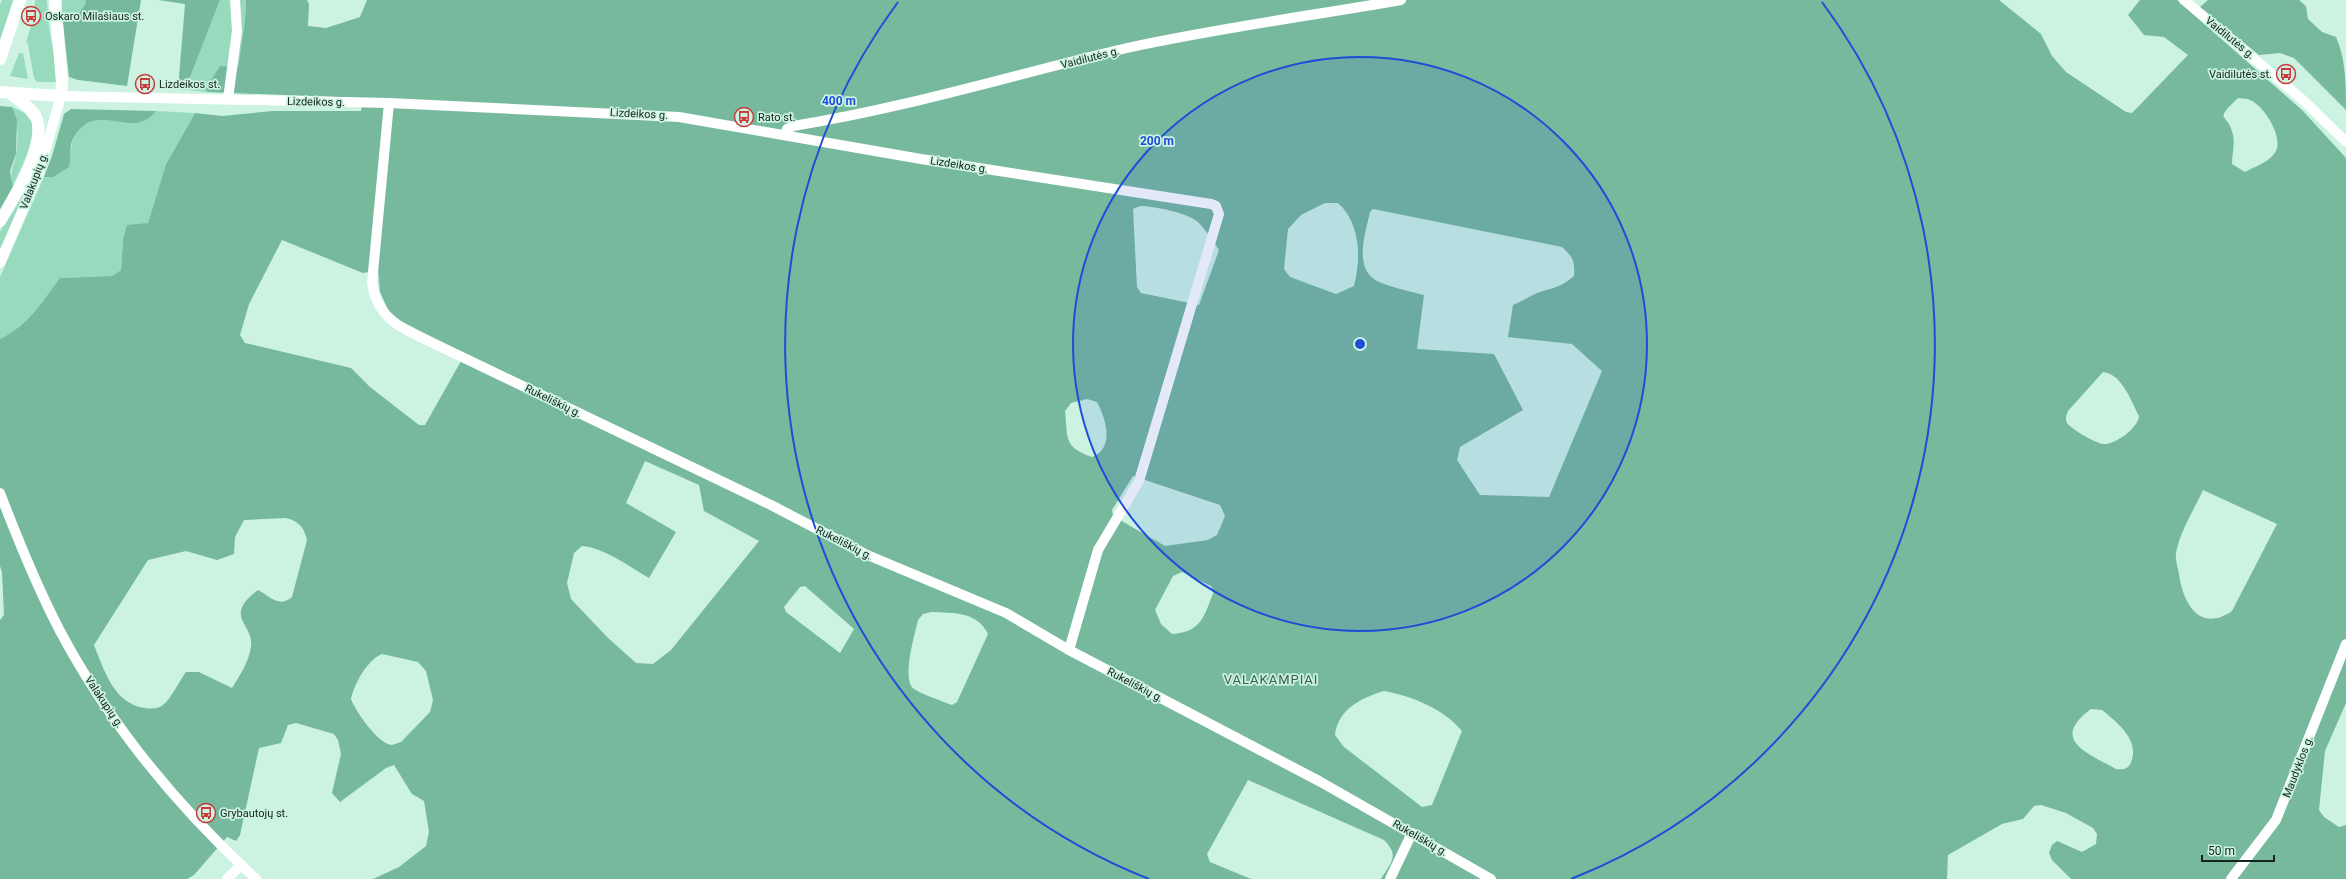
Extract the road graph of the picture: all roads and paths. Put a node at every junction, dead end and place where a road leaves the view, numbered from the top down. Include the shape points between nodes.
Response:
1 (20, 0) edge
2 (54, 0) edge
3 (235, 0) edge
4 (1401, 0) edge
5 (2184, 0) edge
6 (0, 59) edge
7 (6, 93) edge
8 (61, 96) junction
9 (228, 99) junction
10 (389, 103) junction
11 (785, 134) junction
12 (2346, 142) edge
13 (33, 159) junction
14 (28, 197) junction
15 (0, 221) edge
16 (0, 263) edge
17 (0, 493) edge
18 (2346, 644) edge
19 (1069, 650) junction
20 (1412, 834) junction
21 (241, 865) junction
22 (227, 879) edge
23 (256, 879) edge
24 (1390, 879) edge
25 (1491, 879) edge
26 (2231, 879) edge

1 - 6 main road
2 - 8 main road
3 - 9 street via 237,31
4 - 11 street, Vaidilutės g. via 1127,48 910,101 793,126 787,129
5 - 12 street, Vaidilutės g. via 2304,100
7 - 8 main road
7 - 13 main road via 36,116 39,127
8 - 9 street, Lizdeikos g.
8 - 14 street, Valakupių g. via 46,154
9 - 10 street, Lizdeikos g.
10 - 11 street, Lizdeikos g. via 679,117
10 - 19 street, Rukeliškių g. via 372,283 376,301 388,319 414,334 771,505 865,554 1006,613
11 - 19 street, Lizdeikos g. via 921,159 1216,206 1219,214 1139,482 1098,550
13 - 14 street
13 - 15 main road
14 - 16 street, Valakupių g.
17 - 21 street, Valakupių g. via 31,571 81,668 132,744 167,788
18 - 26 street, Maudyklos g. via 2276,820
19 - 20 street, Rukeliškių g. via 1312,778
20 - 24 street
20 - 25 street, Rukeliškių g.
21 - 22 street
21 - 23 street, Valakupių g.

